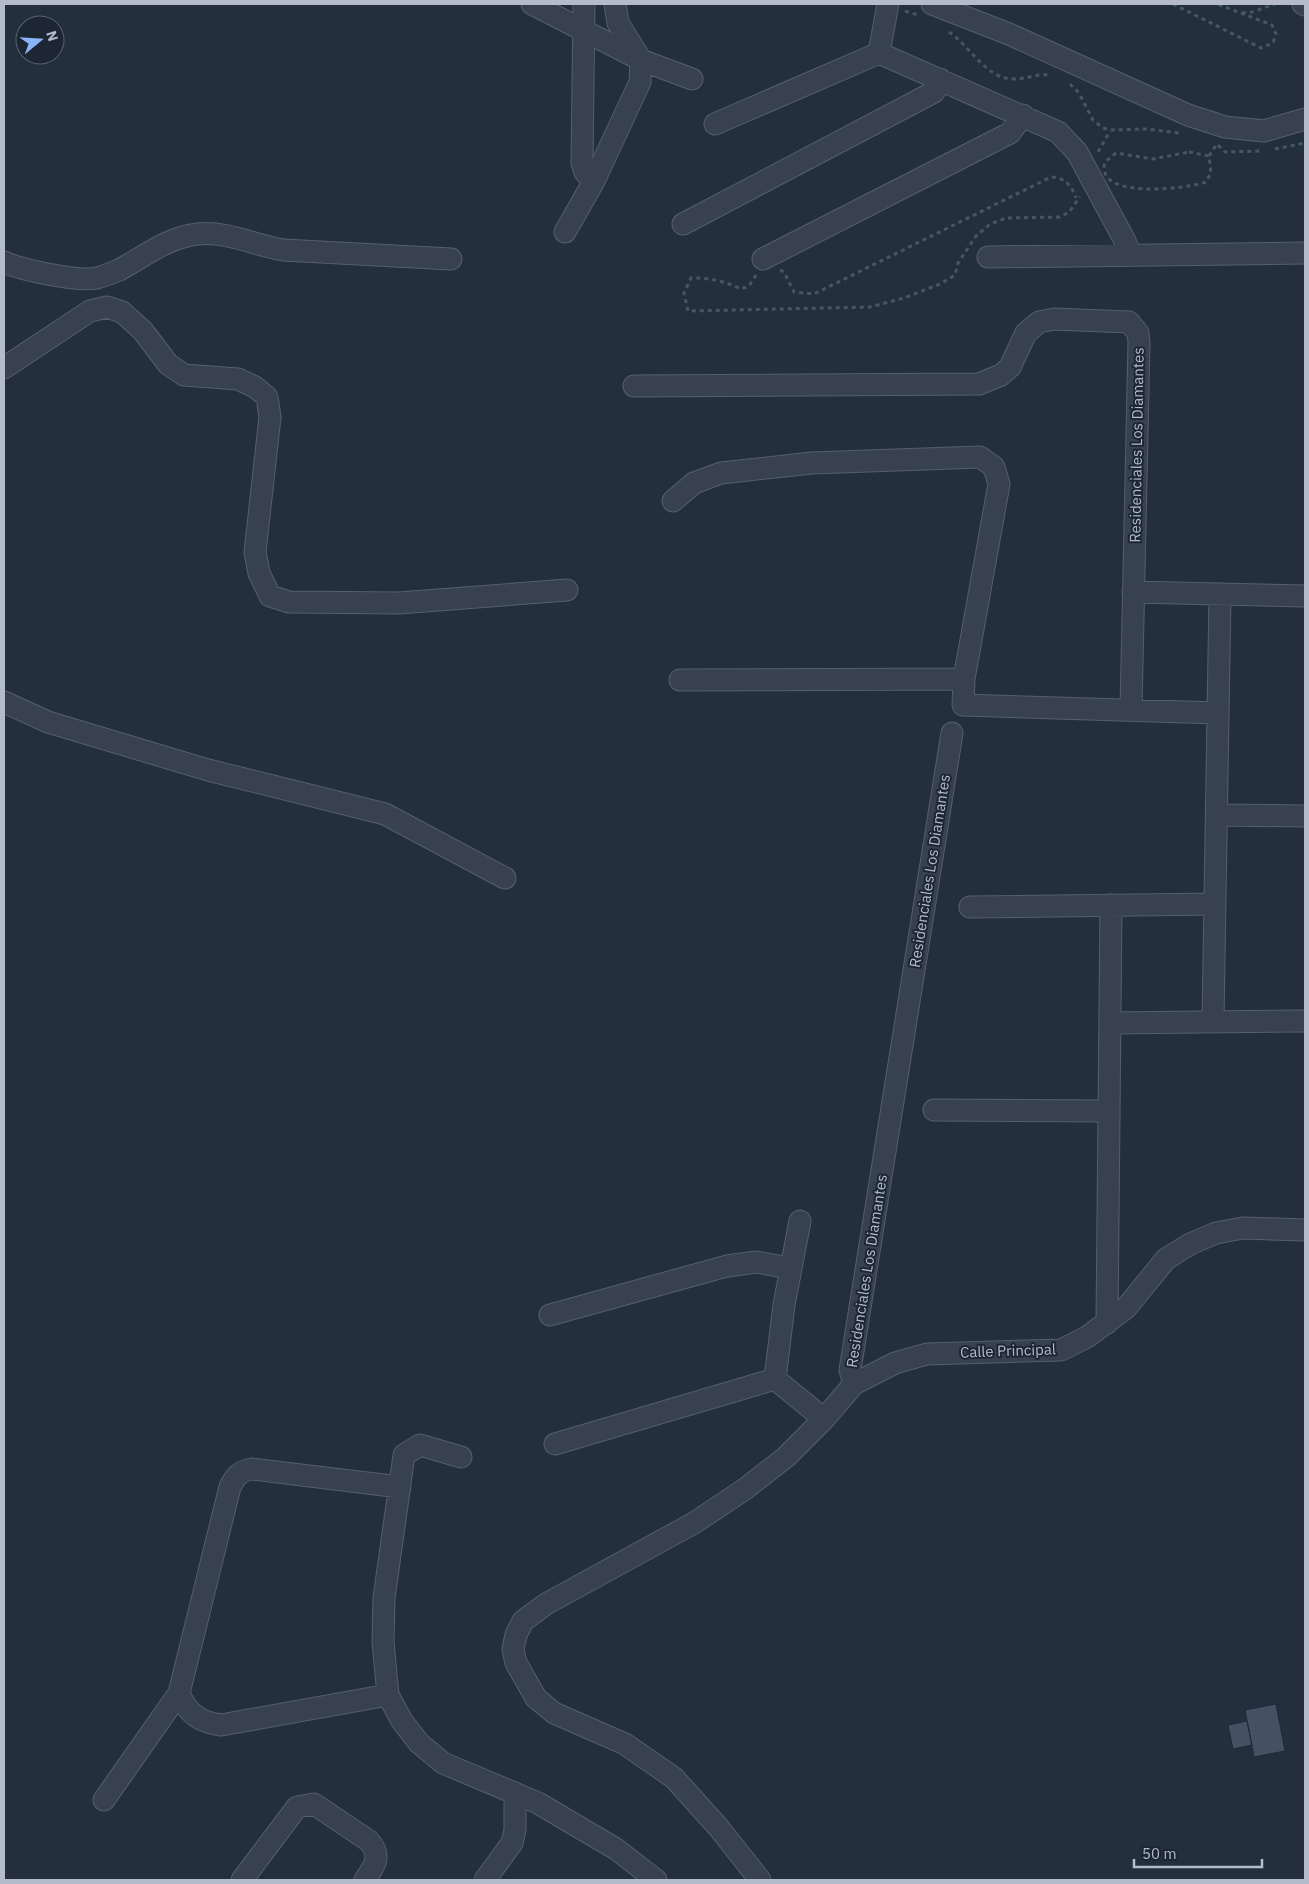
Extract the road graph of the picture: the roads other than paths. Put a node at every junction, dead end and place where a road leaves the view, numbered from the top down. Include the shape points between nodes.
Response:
1 (532, 4) edge
2 (584, 4) edge
3 (615, 4) edge
4 (888, 4) edge
5 (927, 10) edge
6 (584, 32) junction
7 (879, 53) junction
8 (641, 60) junction
9 (940, 79) junction
10 (692, 80) dead end
11 (1023, 115) junction
12 (1305, 119) edge
13 (715, 124) dead end
14 (594, 181) junction
15 (682, 224) dead end
16 (565, 232) dead end
17 (1305, 254) edge
18 (1131, 255) junction
19 (988, 256) dead end
20 (451, 259) dead end
21 (4, 262) edge
22 (766, 266) road end
23 (4, 368) edge
24 (634, 386) dead end
25 (673, 501) dead end
26 (567, 590) dead end
27 (1133, 592) junction
28 (1220, 594) junction
29 (1305, 596) edge
30 (964, 679) junction
31 (680, 680) dead end
32 (4, 702) edge
33 (1131, 710) junction
34 (1218, 713) junction
35 (952, 732) dead end
36 (1217, 815) junction
37 (1305, 816) edge
38 (505, 878) dead end
39 (1215, 904) junction
40 (1111, 905) junction
41 (970, 907) dead end
42 (1213, 1020) junction
43 (1305, 1021) edge
44 (1110, 1023) junction
45 (934, 1110) dead end
46 (1109, 1111) junction
47 (800, 1221) dead end
48 (1305, 1230) edge
49 (790, 1268) junction
50 (550, 1315) dead end
51 (1107, 1323) junction
52 (775, 1379) junction
53 (854, 1384) junction
54 (824, 1419) junction
55 (555, 1444) dead end
56 (461, 1457) dead end
57 (400, 1487) junction
58 (179, 1693) junction
59 (388, 1694) junction
60 (515, 1793) junction
61 (104, 1800) dead end
62 (242, 1880) edge
63 (365, 1880) edge
64 (485, 1880) edge
65 (656, 1880) edge
66 (760, 1880) edge

1 - 6 street
2 - 6 street
3 - 8 street via 618,22
4 - 7 street
5 - 12 street via 1009,34 1225,127 1264,131
6 - 8 street
6 - 14 street via 582,163
7 - 9 street
7 - 13 street
8 - 10 street
8 - 14 street via 640,82
9 - 11 street
9 - 15 street via 934,92
11 - 18 street via 1068,140 1102,184
11 - 22 street via 1010,132
14 - 16 street
17 - 18 street
18 - 19 street
20 - 21 street via 283,250 224,234 197,234 172,239 96,278 69,277
23 - 26 street via 90,311 107,307 122,312 136,324 168,364 184,375 238,379 267,397 270,417 255,552 259,573 270,596 289,602 399,603
24 - 27 street, Residenciales Los Diamantes via 968,385 991,380 1010,367 1026,333 1046,320 1125,320 1136,329 1139,342
25 - 30 street via 705,478 774,466 974,456 985,459 994,467 999,484
27 - 28 street
27 - 33 street, Residenciales Los Diamantes
28 - 29 street
28 - 34 street
30 - 31 street
30 - 33 street via 962,702 966,706
32 - 38 street via 48,722 208,770 384,814
33 - 34 street
34 - 36 street
35 - 53 street, Residenciales Los Diamantes via 850,1370
36 - 37 street
36 - 39 street
39 - 40 street
39 - 42 street
40 - 41 street
40 - 44 street
42 - 43 street
42 - 44 street
44 - 46 street
45 - 46 street
46 - 51 street
47 - 49 street
48 - 51 street, Calle Principal via 1243,1228 1216,1233 1190,1244 1166,1259 1126,1308
49 - 50 street via 756,1262 727,1266
49 - 52 street
51 - 53 street, Calle Principal via 1061,1350 927,1354 895,1363
52 - 54 street
52 - 55 street
53 - 54 street, Residenciales Los Diamantes
54 - 66 street, Residenciales Los Diamantes via 786,1456 738,1494 694,1523 546,1604 523,1621 513,1649 516,1663 536,1698 554,1713 625,1744 674,1778
56 - 57 street via 420,1445 412,1448 404,1455
57 - 58 street via 252,1469 235,1477
57 - 59 street via 384,1598 383,1642
58 - 59 street via 184,1707 196,1718 220,1725
58 - 61 street
59 - 60 street via 402,1721 419,1743 443,1763
60 - 64 street via 512,1843
60 - 65 street via 578,1825
62 - 63 street via 297,1807 314,1804 376,1849 377,1860

